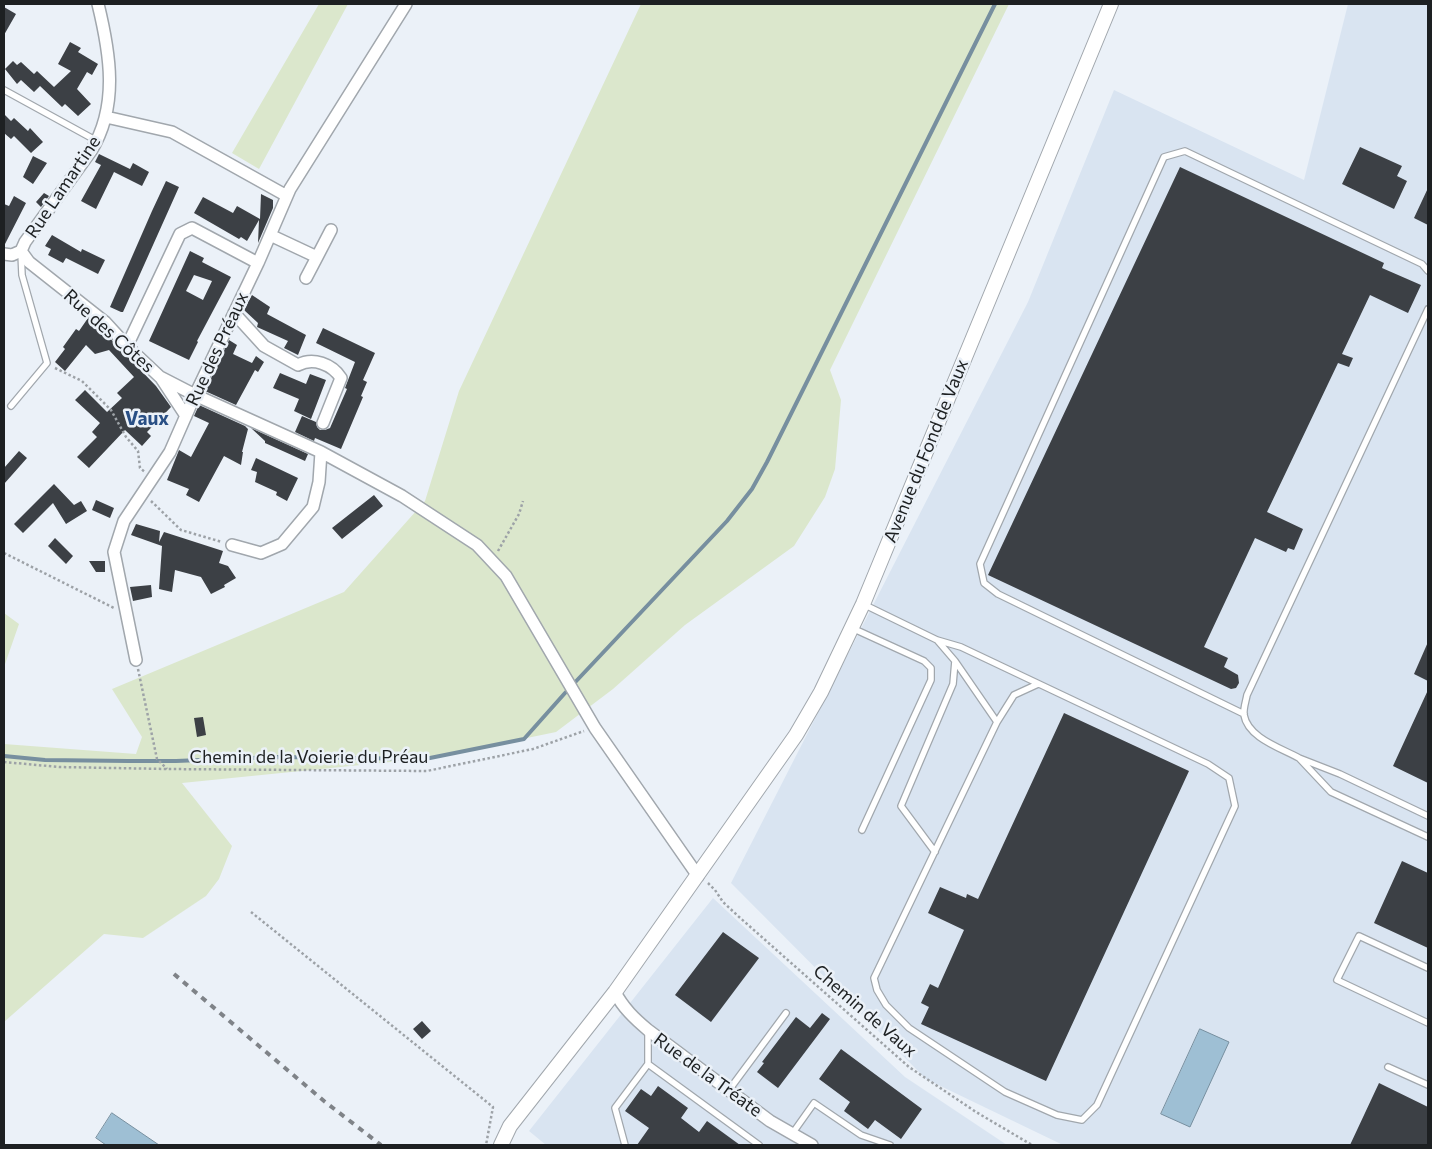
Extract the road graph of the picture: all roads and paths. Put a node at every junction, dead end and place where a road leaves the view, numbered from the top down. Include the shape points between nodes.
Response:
1 (98, 4) edge
2 (406, 4) edge
3 (1111, 4) edge
4 (4, 90) edge
5 (106, 117) junction
6 (97, 142) junction
7 (287, 196) junction
8 (331, 230) dead end
9 (270, 235) junction
10 (21, 251) junction
11 (4, 254) edge
12 (317, 258) junction
13 (258, 263) junction
14 (1428, 271) edge
15 (306, 278) dead end
16 (1428, 309) edge
17 (234, 313) junction
18 (127, 346) junction
19 (47, 364) junction
20 (160, 377) junction
21 (195, 395) junction
22 (11, 406) dead end
23 (186, 416) junction
24 (323, 423) dead end
25 (321, 452) junction
26 (140, 468) dead end
27 (147, 496) dead end
28 (523, 501) dead end
29 (232, 545) joint
30 (4, 553) edge
31 (492, 561) junction
32 (863, 604) junction
33 (127, 614) junction
34 (852, 628) junction
35 (938, 640) junction
36 (136, 660) joint
37 (955, 661) junction
38 (1038, 684) junction
39 (1244, 714) junction
40 (997, 722) junction
41 (595, 728) junction
42 (1299, 758) junction
43 (4, 762) edge
44 (167, 770) junction
45 (1428, 816) edge
46 (862, 830) dead end
47 (1428, 836) edge
48 (935, 852) junction
49 (698, 876) junction
50 (250, 912) dead end
51 (1428, 968) edge
52 (615, 992) junction
53 (786, 1013) dead end
54 (1428, 1023) edge
55 (648, 1030) junction
56 (648, 1064) junction
57 (1388, 1067) dead end
58 (1428, 1085) edge
59 (729, 1090) junction
60 (792, 1134) junction
61 (486, 1145) edge
62 (501, 1145) edge
63 (625, 1145) edge
64 (759, 1145) edge
65 (812, 1145) edge
66 (890, 1145) edge
67 (1032, 1145) edge

1 - 5 street, Rue Lamartine via 110,69
2 - 7 street, Rue des Préaux
3 - 32 street, Avenue du Fond de Vaux
4 - 6 lane
5 - 6 street, Rue Lamartine
5 - 7 street via 172,132
6 - 10 street, Rue Lamartine
7 - 9 street, Rue des Préaux
8 - 12 street
9 - 12 street
9 - 13 street, Rue des Préaux
10 - 11 street
10 - 18 street, Rue des Côtes via 29,262 105,322
10 - 19 lane via 22,275
12 - 15 street
13 - 17 street, Rue des Préaux
13 - 18 street via 192,228 180,234
14 - 39 lane via 1422,264 1185,151 1164,157 980,564 984,583 998,594
16 - 39 lane via 1247,695
17 - 21 street, Rue des Préaux
17 - 24 street via 264,346 298,365 306,361 322,363 336,371 341,378
18 - 20 street, Rue des Côtes
19 - 22 lane
19 - 26 path via 82,381 111,410 138,451
20 - 21 street, Rue des Côtes
20 - 23 street
21 - 23 street, Rue des Préaux
21 - 25 street, Rue des Côtes
23 - 33 street, Rue des Préaux via 170,452 124,521 114,552
25 - 29 street via 320,482 313,507 282,544 261,553
25 - 31 street, Rue des Côtes via 402,496 477,545
27 - 29 path via 181,530
28 - 31 path
30 - 33 path
31 - 41 street, Rue des Côtes via 506,576
32 - 34 street, Avenue du Fond de Vaux
32 - 35 lane
33 - 36 street, Rue des Préaux
34 - 46 lane via 924,661 931,668 931,680
34 - 49 street, Avenue du Fond de Vaux via 796,735
35 - 37 lane
35 - 38 lane via 961,647
36 - 44 path via 157,758
37 - 40 lane
37 - 48 lane via 953,684 901,806
38 - 40 lane via 1014,695
38 - 48 lane via 1208,764 1229,778 1235,806 1097,1105 1082,1120 1057,1115 1005,1092 909,1028 886,1005 877,990 874,978
39 - 42 lane via 1248,727
40 - 48 lane
41 - 44 path, Chemin de la Voierie du Préau via 533,749 427,771
41 - 49 street, Rue des Côtes
42 - 45 lane
42 - 47 lane via 1332,792
43 - 44 path, Chemin de la Voierie du Préau
49 - 52 street, Avenue du Fond de Vaux
49 - 67 path, Chemin de Vaux via 738,916 909,1067
50 - 61 path via 493,1107
51 - 54 lane via 1359,936 1337,980
52 - 55 street, Rue de la Tréate via 631,1016
52 - 62 street, Avenue du Fond de Vaux via 510,1126
53 - 59 lane
55 - 56 lane
55 - 59 street, Rue de la Tréate
56 - 63 lane via 615,1108
56 - 64 lane
57 - 58 lane
59 - 60 street, Rue de la Tréate
60 - 65 street, Rue de la Tréate
60 - 66 lane via 814,1103 861,1135

